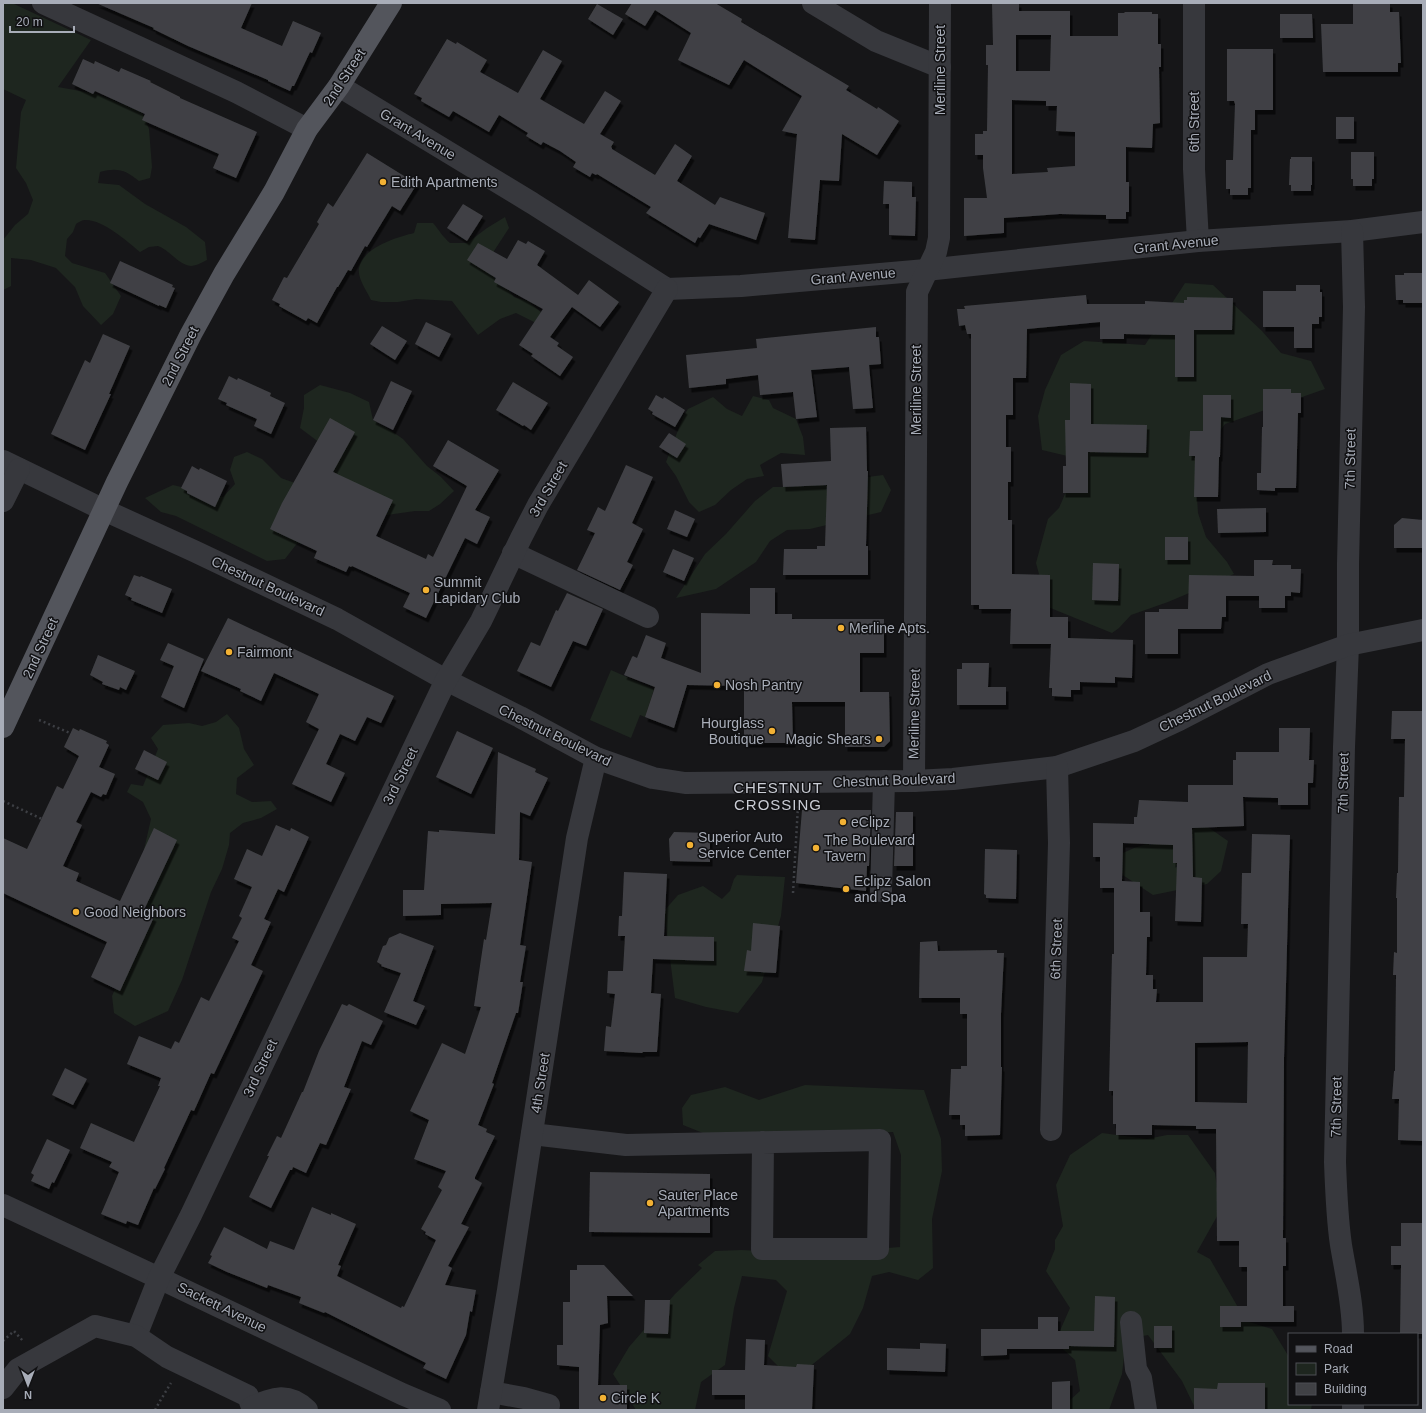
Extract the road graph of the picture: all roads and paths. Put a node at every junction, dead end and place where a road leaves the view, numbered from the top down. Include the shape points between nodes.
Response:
1 (42, 3) edge
2 (391, 3) edge
3 (813, 3) edge
4 (940, 3) edge
5 (1194, 3) edge
6 (940, 67) junction
7 (340, 86) junction
8 (307, 130) junction
9 (1423, 222) edge
10 (1352, 231) junction
11 (1198, 241) junction
12 (926, 270) junction
13 (667, 289) junction
14 (11, 465) edge
15 (3, 501) edge
16 (104, 510) junction
17 (513, 553) junction
18 (648, 617) dead end
19 (1423, 630) edge
20 (1348, 645) junction
21 (446, 680) junction
22 (39, 720) dead end
23 (3, 727) edge
24 (70, 733) dead end
25 (596, 758) junction
26 (1057, 767) junction
27 (914, 781) junction
28 (884, 782) junction
29 (3, 801) edge
30 (798, 806) dead end
31 (42, 818) dead end
32 (881, 891) dead end
33 (793, 893) dead end
34 (1051, 1130) dead end
35 (532, 1134) junction
36 (763, 1142) junction
37 (3, 1205) edge
38 (159, 1278) junction
39 (1131, 1322) dead end
40 (1353, 1333) edge
41 (136, 1336) junction
42 (172, 1381) dead end
43 (3, 1388) edge
44 (489, 1401) edge
45 (252, 1408) edge
46 (156, 1410) edge
47 (307, 1410) edge
48 (440, 1410) edge
49 (548, 1410) edge
50 (1146, 1410) edge

1 - 8 street via 236,92
2 - 7 main road, 2nd Street
3 - 6 street via 876,41
4 - 6 street, Meriline Street
5 - 11 street, 6th Street via 1194,169
6 - 12 street, Meriline Street via 939,238 936,252
7 - 8 main road, 2nd Street
7 - 13 street, Grant Avenue
8 - 16 main road, 2nd Street via 191,334
9 - 10 street, Grant Avenue
10 - 11 street, Grant Avenue
10 - 20 street, 7th Street via 1354,307
11 - 12 street, Grant Avenue
12 - 13 street, Grant Avenue via 741,286
12 - 27 street, Meriline Street via 917,292
13 - 17 street, 3rd Street via 538,505
14 - 15 street
14 - 16 street, Chestnut Boulevard
16 - 21 street, Chestnut Boulevard via 337,619
16 - 23 main road, 2nd Street
17 - 18 street
17 - 21 street, 3rd Street via 481,620
19 - 20 street, Chestnut Boulevard
20 - 26 street, Chestnut Boulevard via 1268,674 1134,740
20 - 40 street, 7th Street via 1335,1162 1336,1212 1350,1295
21 - 25 street, Chestnut Boulevard
21 - 38 street, 3rd Street
22 - 24 path
25 - 28 street, Chestnut Boulevard via 653,778 685,783
25 - 35 street, 4th Street via 577,838
26 - 27 street, Chestnut Boulevard
26 - 34 street, 6th Street via 1059,843
27 - 28 street, Chestnut Boulevard
28 - 32 street
29 - 31 path
30 - 33 path
35 - 36 street via 626,1145
35 - 44 street, 4th Street
36 - 36 street via 880,1140 878,1249 762,1249
37 - 38 street, Sackett Avenue
38 - 41 street, 3rd Street
38 - 48 street, Sackett Avenue
39 - 50 street via 1136,1369 1141,1378
41 - 43 street via 95,1326 18,1369
41 - 45 street via 167,1357 248,1396
42 - 46 path
44 - 49 street via 524,1398 549,1405
45 - 47 street via 266,1401 284,1397 300,1403

